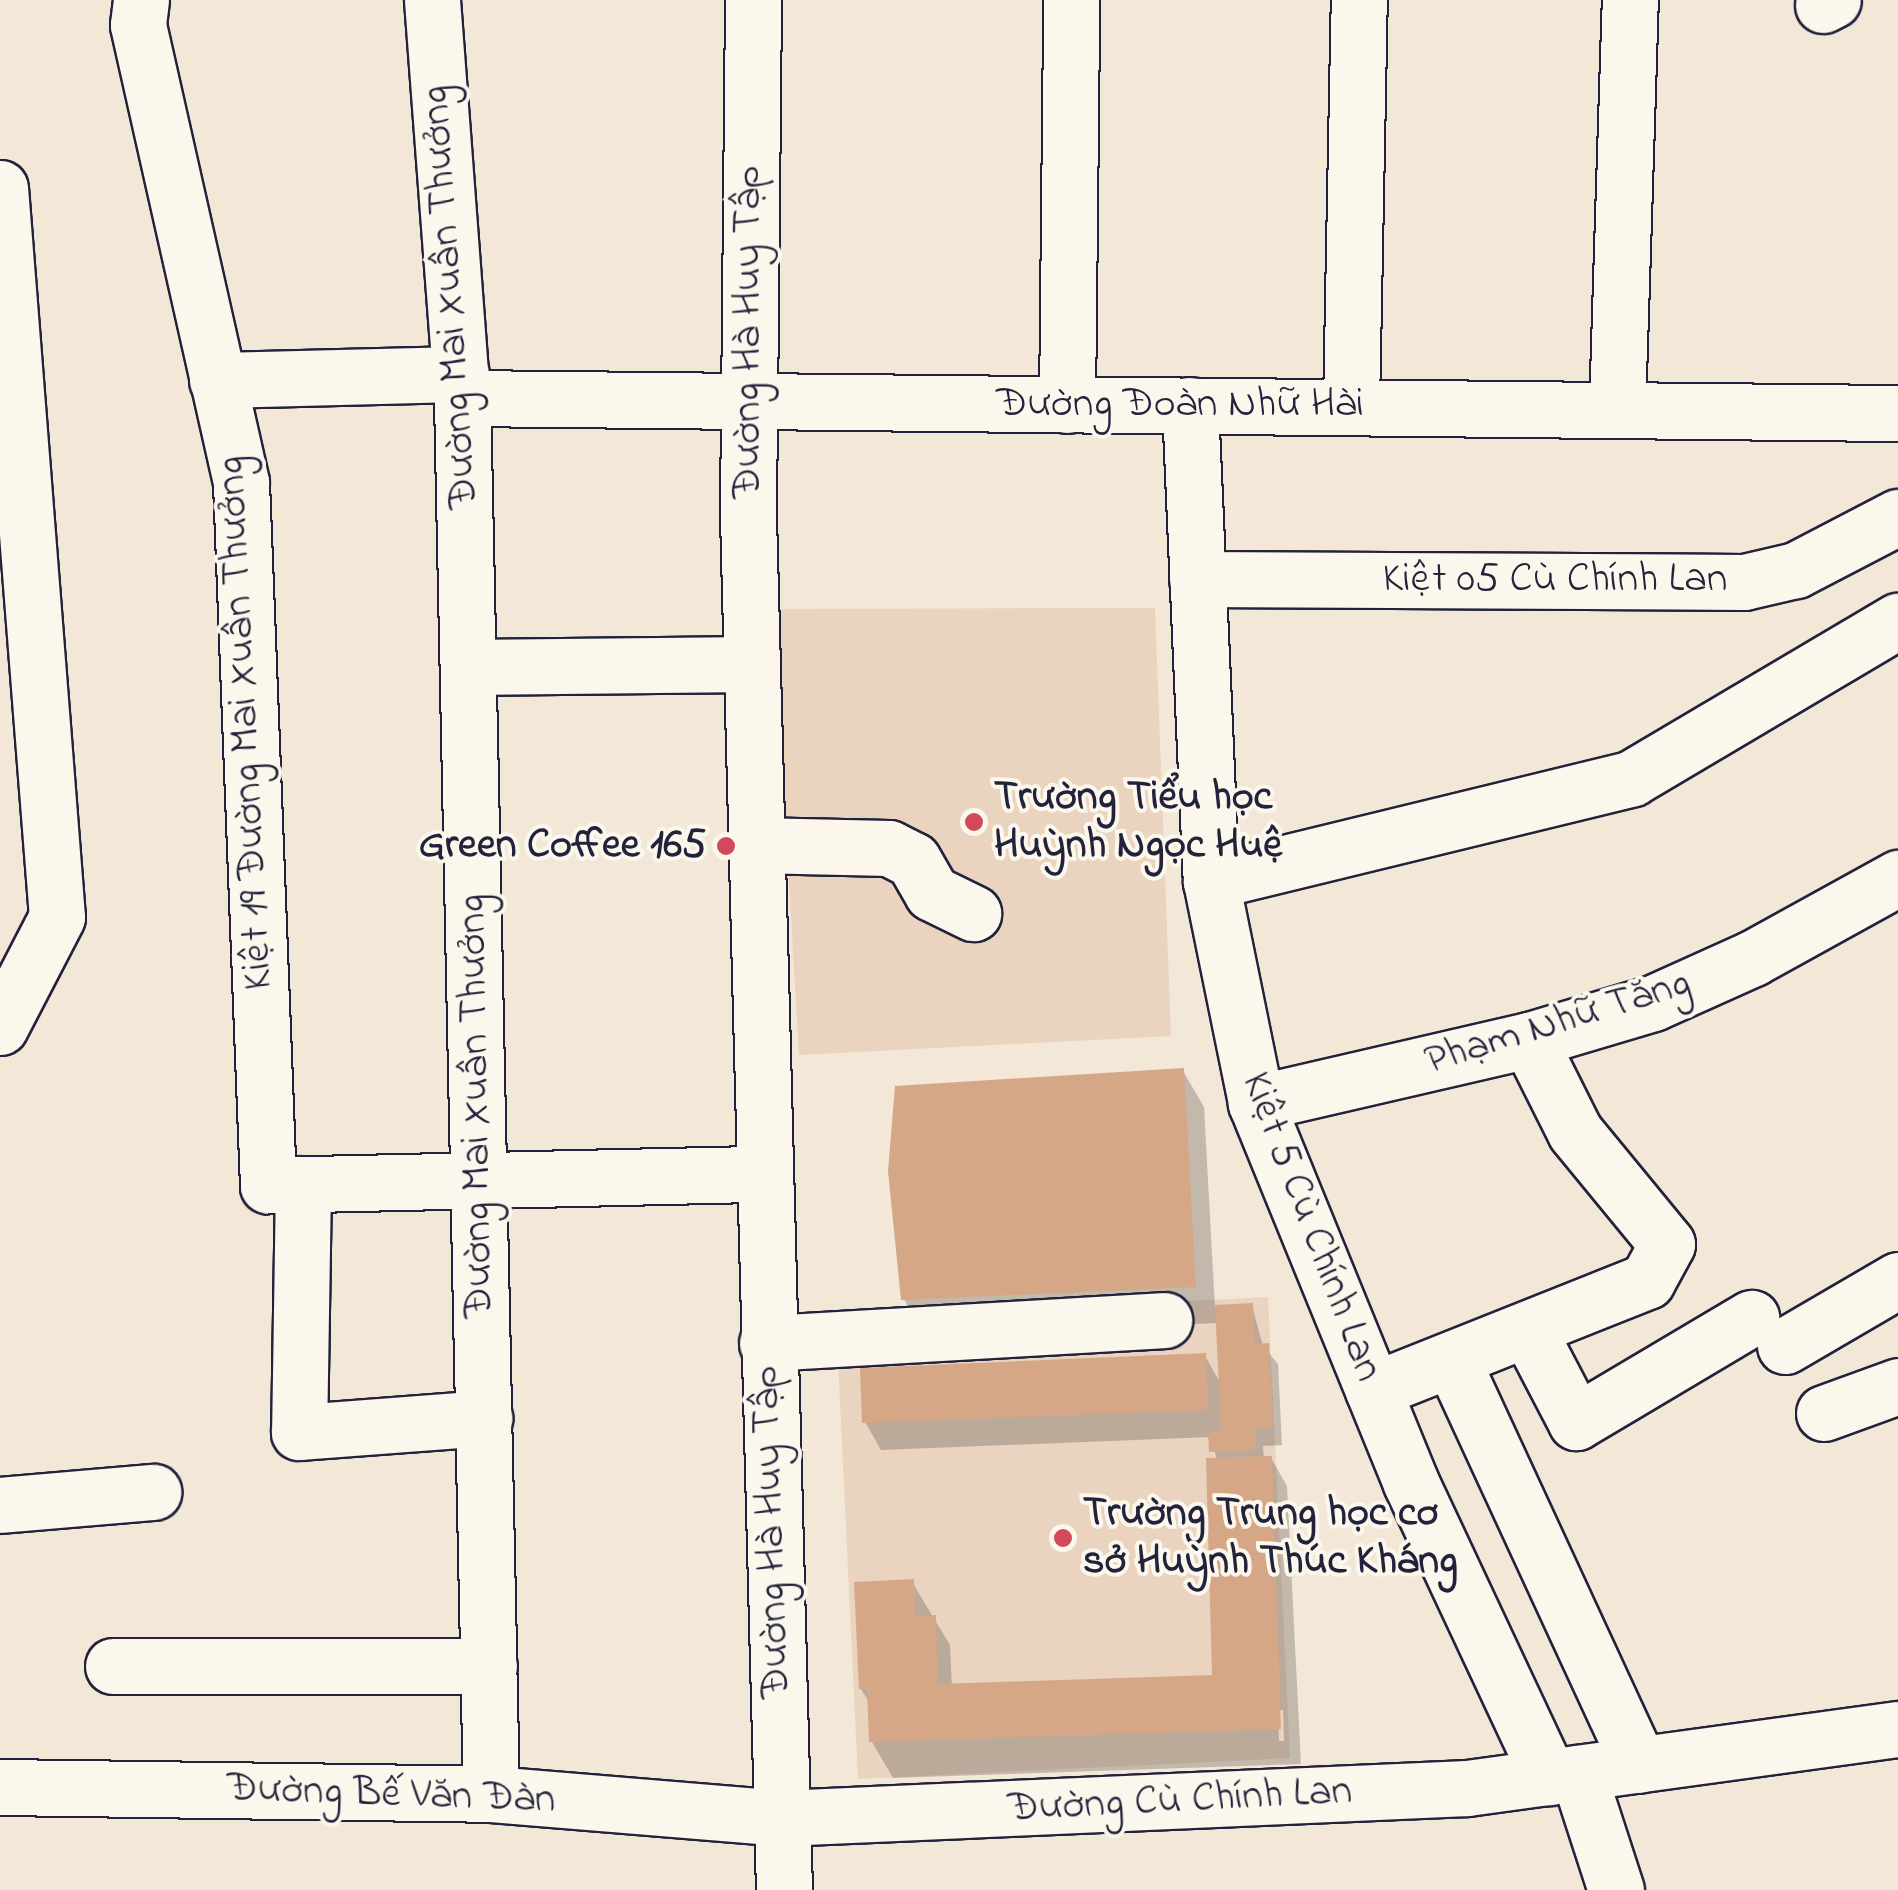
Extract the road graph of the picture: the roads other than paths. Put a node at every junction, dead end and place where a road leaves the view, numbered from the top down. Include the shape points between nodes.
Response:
1 (141, 0) edge
2 (432, 0) edge
3 (753, 0) edge
4 (1071, 0) edge
5 (1359, 0) edge
6 (1630, 0) edge
7 (0, 188) edge
8 (217, 380) junction
9 (462, 386) junction
10 (747, 403) junction
11 (1067, 404) junction
12 (1190, 405) junction
13 (1351, 405) junction
14 (1617, 409) junction
15 (1898, 413) edge
16 (1898, 517) edge
17 (1198, 580) junction
18 (1898, 620) edge
19 (751, 664) junction
20 (468, 667) junction
21 (754, 844) junction
22 (1898, 878) edge
23 (1211, 881) junction
24 (974, 914) dead end
25 (0, 1028) edge
26 (1529, 1040) junction
27 (1256, 1102) junction
28 (762, 1174) junction
29 (479, 1180) junction
30 (302, 1184) junction
31 (1898, 1280) edge
32 (1164, 1320) dead end
33 (1528, 1330) junction
34 (766, 1342) junction
35 (1452, 1360) junction
36 (1898, 1386) edge
37 (1372, 1390) junction
38 (1824, 1412) dead end
39 (484, 1418) junction
40 (152, 1492) dead end
41 (0, 1505) edge
42 (113, 1666) dead end
43 (489, 1666) junction
44 (1898, 1728) edge
45 (1639, 1765) junction
46 (1564, 1775) junction
47 (0, 1787) edge
48 (491, 1794) junction
49 (781, 1818) junction
50 (784, 1890) edge
51 (1616, 1890) edge

1 - 8 street, Kiệt 19 Đường Mai Xuân Thưởng via 138,24
2 - 9 street, Đường Mai Xuân Thưởng
3 - 10 street, Đường Hà Huy Tập
4 - 11 street
5 - 13 street
6 - 14 street
7 - 25 street via 57,917
8 - 9 street, Đường Đoàn Nhữ Hài
8 - 30 street, Kiệt 19 Đường Mai Xuân Thưởng via 240,483 268,1185
9 - 10 street, Đường Đoàn Nhữ Hài
9 - 20 street, Đường Mai Xuân Thưởng
10 - 11 street, Đường Đoàn Nhữ Hài
10 - 19 street, Đường Hà Huy Tập
11 - 12 street, Đường Đoàn Nhữ Hài
12 - 13 street, Đường Đoàn Nhữ Hài
12 - 17 street, Kiệt 5 Cù Chính Lan
13 - 14 street, Đường Đoàn Nhữ Hài
14 - 15 street, Đường Đoàn Nhữ Hài
16 - 17 street, Kiệt 05 Cù Chính Lan via 1796,570 1744,582
17 - 23 street, Kiệt 5 Cù Chính Lan
18 - 23 street via 1632,778
19 - 20 street
19 - 21 street, Đường Hà Huy Tập
20 - 29 street, Đường Mai Xuân Thưởng
21 - 24 street via 888,848 912,860 932,893
21 - 28 street, Đường Hà Huy Tập
22 - 26 street, Phạm Nhữ Tăng via 1653,1003
23 - 27 street, Kiệt 5 Cù Chính Lan
26 - 27 street, Phạm Nhữ Tăng
26 - 33 street via 1575,1132 1667,1244 1647,1281
27 - 37 street, Kiệt 5 Cù Chính Lan
28 - 29 street
28 - 34 street, Đường Hà Huy Tập
29 - 30 street, Kiệt 19 Đường Mai Xuân Thưởng
29 - 39 street, Đường Mai Xuân Thưởng
30 - 39 street via 298,1432
31 - 33 street via 1576,1422
32 - 34 street
33 - 35 street
34 - 49 street, Đường Hà Huy Tập
35 - 37 street
35 - 45 street
36 - 38 street
37 - 46 street, Kiệt 5 Cù Chính Lan
39 - 43 street, Đường Mai Xuân Thưởng
40 - 41 street
42 - 43 street
43 - 48 street, Đường Mai Xuân Thưởng
44 - 45 street, Đường Cù Chính Lan
45 - 46 street, Đường Cù Chính Lan
46 - 49 street, Đường Cù Chính Lan via 1468,1788
46 - 51 street
47 - 48 street, Đường Bế Văn Đàn
48 - 49 street, Đường Bế Văn Đàn
49 - 50 street, Đường Hà Huy Tập

